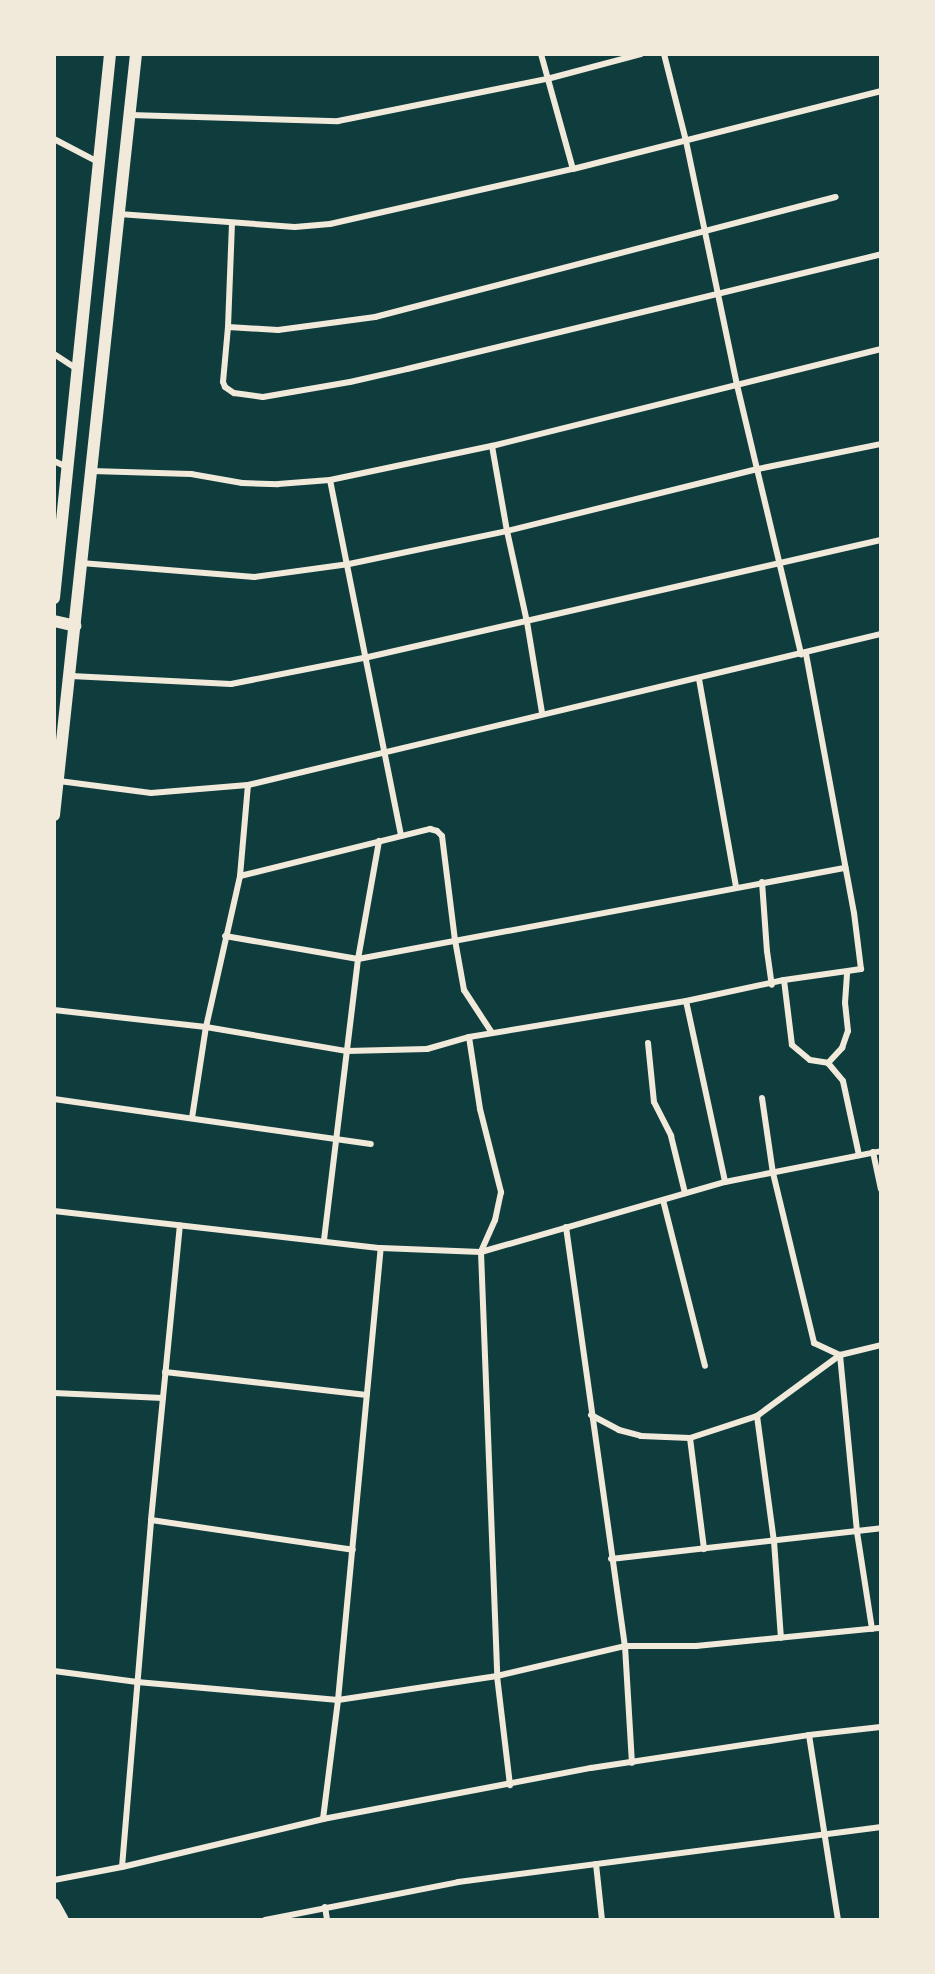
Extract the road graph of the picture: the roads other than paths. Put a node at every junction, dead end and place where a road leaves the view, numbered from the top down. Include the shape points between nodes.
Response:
1 (110, 54) edge
2 (136, 54) edge
3 (541, 54) edge
4 (640, 54) edge
5 (664, 54) edge
6 (547, 79) junction
7 (881, 91) edge
8 (130, 115) junction
9 (54, 139) edge
10 (686, 141) junction
11 (99, 162) junction
12 (573, 169) junction
13 (836, 197) dead end
14 (118, 214) junction
15 (232, 223) junction
16 (705, 231) junction
17 (881, 254) edge
18 (718, 291) junction
19 (228, 327) junction
20 (881, 349) edge
21 (54, 354) edge
22 (77, 369) junction
23 (737, 385) junction
24 (881, 444) edge
25 (492, 446) junction
26 (54, 461) edge
27 (67, 468) junction
28 (758, 469) junction
29 (92, 471) junction
30 (330, 480) junction
31 (507, 531) junction
32 (881, 540) edge
33 (780, 562) junction
34 (81, 563) junction
35 (349, 564) junction
36 (54, 591) edge
37 (54, 621) edge
38 (527, 622) junction
39 (75, 626) junction
40 (881, 634) edge
41 (804, 654) junction
42 (364, 658) junction
43 (71, 676) junction
44 (699, 679) junction
45 (542, 713) junction
46 (382, 751) junction
47 (59, 782) junction
48 (248, 784) junction
49 (54, 815) edge
50 (401, 836) junction
51 (379, 841) junction
52 (846, 868) junction
53 (240, 876) junction
54 (762, 882) junction
55 (736, 887) junction
56 (225, 936) junction
57 (454, 940) junction
58 (357, 959) junction
59 (846, 972) junction
60 (784, 981) junction
61 (772, 985) junction
62 (686, 1001) junction
63 (54, 1010) edge
64 (206, 1027) junction
65 (492, 1033) junction
66 (469, 1036) junction
67 (648, 1043) dead end
68 (347, 1051) junction
69 (828, 1063) junction
70 (762, 1098) dead end
71 (54, 1099) edge
72 (192, 1118) junction
73 (335, 1137) junction
74 (371, 1144) dead end
75 (881, 1151) edge
76 (873, 1152) junction
77 (859, 1155) junction
78 (772, 1173) junction
79 (725, 1182) junction
80 (881, 1189) edge
81 (684, 1193) junction
82 (663, 1200) junction
83 (54, 1211) edge
84 (180, 1225) junction
85 (566, 1227) junction
86 (324, 1240) junction
87 (381, 1248) junction
88 (481, 1252) junction
89 (881, 1345) edge
90 (840, 1354) junction
91 (705, 1366) dead end
92 (165, 1372) junction
93 (54, 1393) edge
94 (367, 1395) junction
95 (163, 1398) junction
96 (591, 1415) junction
97 (757, 1416) junction
98 (690, 1438) junction
99 (151, 1520) junction
100 (881, 1528) edge
101 (856, 1532) junction
102 (774, 1541) junction
103 (704, 1549) junction
104 (353, 1550) junction
105 (611, 1559) junction
106 (881, 1628) edge
107 (872, 1629) junction
108 (781, 1638) junction
109 (626, 1647) junction
110 (54, 1671) edge
111 (497, 1676) junction
112 (137, 1682) junction
113 (339, 1700) junction
114 (881, 1727) edge
115 (809, 1734) junction
116 (632, 1763) junction
117 (510, 1785) junction
118 (322, 1819) junction
119 (881, 1827) edge
120 (826, 1834) junction
121 (596, 1864) junction
122 (122, 1867) junction
123 (54, 1880) edge
124 (54, 1904) edge
125 (325, 1907) junction
126 (63, 1920) edge
127 (265, 1920) edge
128 (327, 1920) edge
129 (602, 1920) edge
130 (838, 1920) edge

1 - 11 main road
2 - 8 main road
3 - 6 street
4 - 6 street
5 - 10 street
6 - 8 street via 338,121
6 - 12 street
7 - 10 street
8 - 14 main road
9 - 11 street
10 - 12 street
10 - 16 street
11 - 22 main road
12 - 15 street via 330,224
13 - 16 street
14 - 15 street
14 - 29 main road
15 - 19 street
16 - 18 street
16 - 19 street via 375,316 278,330
17 - 18 street
18 - 19 street via 396,372 263,397 243,395 225,387
18 - 23 street
20 - 23 street
21 - 22 street
22 - 27 main road
23 - 25 street
23 - 28 street
24 - 28 street
25 - 30 street
25 - 31 street
26 - 27 street
27 - 36 main road
28 - 31 street
28 - 33 street
29 - 30 street via 191,474 242,483
29 - 34 main road
30 - 35 street
31 - 35 street
31 - 38 street
32 - 33 street
33 - 38 street
33 - 41 street
34 - 35 street via 254,577
34 - 39 main road
35 - 42 street
37 - 39 main road
38 - 42 street
38 - 45 street
39 - 43 main road
40 - 41 street
41 - 44 street
41 - 52 street
42 - 43 street via 231,684
42 - 46 street
43 - 47 main road
44 - 45 street
44 - 55 street
45 - 46 street
46 - 48 street
46 - 50 street
47 - 48 street via 151,793
47 - 49 main road
48 - 53 street
50 - 51 street
50 - 57 street via 430,829 442,836
51 - 53 street
51 - 58 street
52 - 54 street
52 - 59 street via 861,969
53 - 56 street
54 - 55 street
54 - 61 street
55 - 57 street
56 - 58 street
56 - 64 street
57 - 58 street
57 - 65 street via 464,990
58 - 68 street
59 - 60 street
59 - 69 street via 848,1031 842,1048
60 - 61 street
60 - 69 street via 792,1045 810,1060
61 - 62 street
62 - 65 street
62 - 79 street
63 - 64 street
64 - 68 street
64 - 72 street
65 - 66 street
66 - 68 street via 427,1049
66 - 88 street via 480,1109 501,1192 495,1220
67 - 81 street via 654,1102 671,1136
68 - 73 street
69 - 77 street via 843,1081
70 - 78 street
71 - 72 street
72 - 73 street
73 - 74 street
73 - 86 street
75 - 76 street
76 - 77 street
76 - 80 street
77 - 78 street
78 - 79 street
78 - 90 street via 814,1343
79 - 81 street
81 - 82 street
82 - 85 street
82 - 91 street
83 - 84 street
84 - 86 street
84 - 92 street
85 - 88 street
85 - 96 street
86 - 87 street
87 - 88 street
87 - 94 street
88 - 111 street
89 - 90 street
90 - 97 street
90 - 101 street
92 - 94 street
92 - 95 street
93 - 95 street
94 - 104 street
95 - 99 street
96 - 98 street via 641,1436
96 - 105 street
97 - 98 street
97 - 102 street
98 - 103 street
99 - 104 street
99 - 112 street
100 - 101 street
101 - 102 street
101 - 107 street
102 - 103 street
102 - 108 street
103 - 105 street
104 - 113 street
105 - 109 street
106 - 107 street
107 - 108 street
108 - 109 street via 696,1646
109 - 111 street
109 - 116 street
110 - 112 street
111 - 113 street
111 - 117 street
112 - 113 street
112 - 122 street
113 - 118 street
114 - 115 street
115 - 116 street
115 - 120 street
116 - 117 street
117 - 118 street
118 - 122 street
119 - 120 street
120 - 121 street
120 - 130 street
121 - 125 street via 458,1882
121 - 129 street
122 - 123 street
124 - 126 main road
125 - 127 street
125 - 128 street

